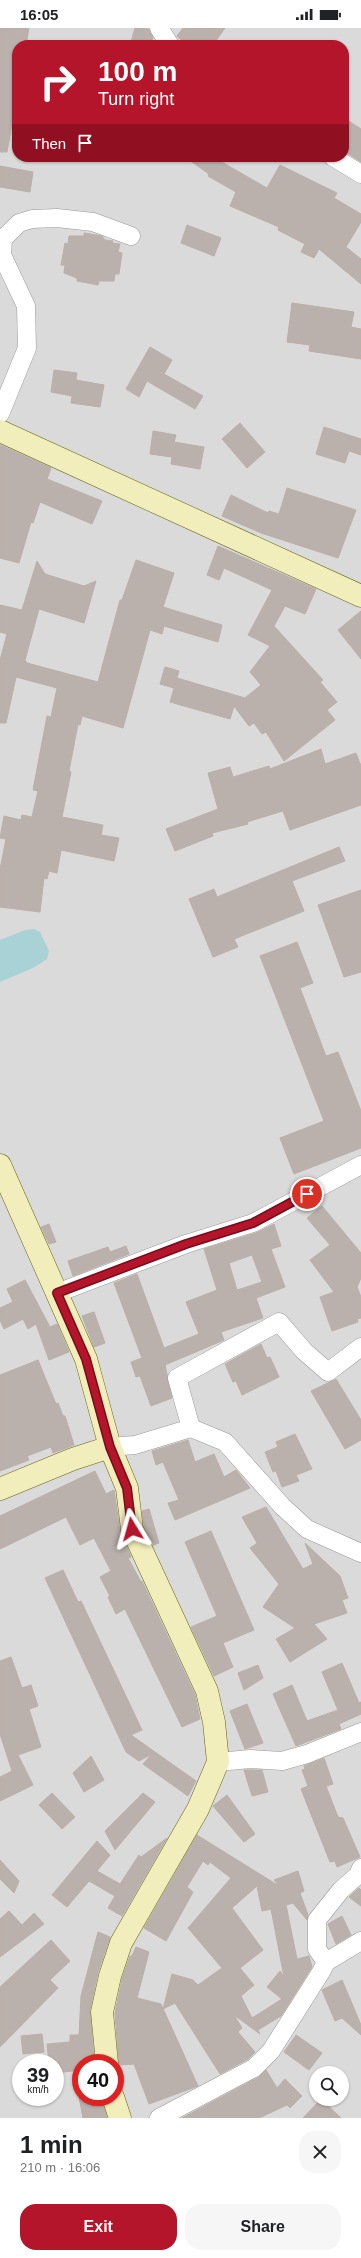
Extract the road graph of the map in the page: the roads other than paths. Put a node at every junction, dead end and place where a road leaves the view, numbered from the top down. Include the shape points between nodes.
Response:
1 (159, 28) edge
2 (167, 40) edge
3 (341, 162) edge
4 (361, 174) edge
5 (131, 236) dead end
6 (0, 414) edge
7 (0, 431) edge
8 (361, 596) edge
9 (361, 1165) edge
10 (0, 1166) edge
11 (57, 1293) junction
12 (361, 1347) edge
13 (191, 1428) junction
14 (110, 1447) junction
15 (0, 1489) edge
16 (361, 1553) edge
17 (361, 1732) edge
18 (218, 1762) junction
19 (361, 1868) edge
20 (361, 1941) edge
21 (326, 1962) junction
22 (106, 2054) edge
23 (116, 2106) edge
24 (120, 2118) edge
25 (159, 2118) edge

1 - 2 street
3 - 4 street
5 - 6 street via 92,222 57,218 20,223 3,239 2,255 26,306 28,348
7 - 8 street
9 - 11 street via 253,1223 186,1244
10 - 11 street
11 - 14 street via 86,1359
12 - 13 street via 328,1372 304,1351 279,1322 177,1378
13 - 14 street via 135,1445
13 - 16 street via 225,1442 282,1506 307,1529
14 - 15 street
14 - 18 street via 127,1488 132,1529 207,1691 214,1722
17 - 18 street via 307,1754 282,1761 250,1759
18 - 22 street via 198,1809 122,1943 110,1976 102,2012
19 - 21 street via 358,1875 340,1890 317,1920 317,1949
20 - 21 street
21 - 25 street via 271,2051 254,2068
23 - 24 street

